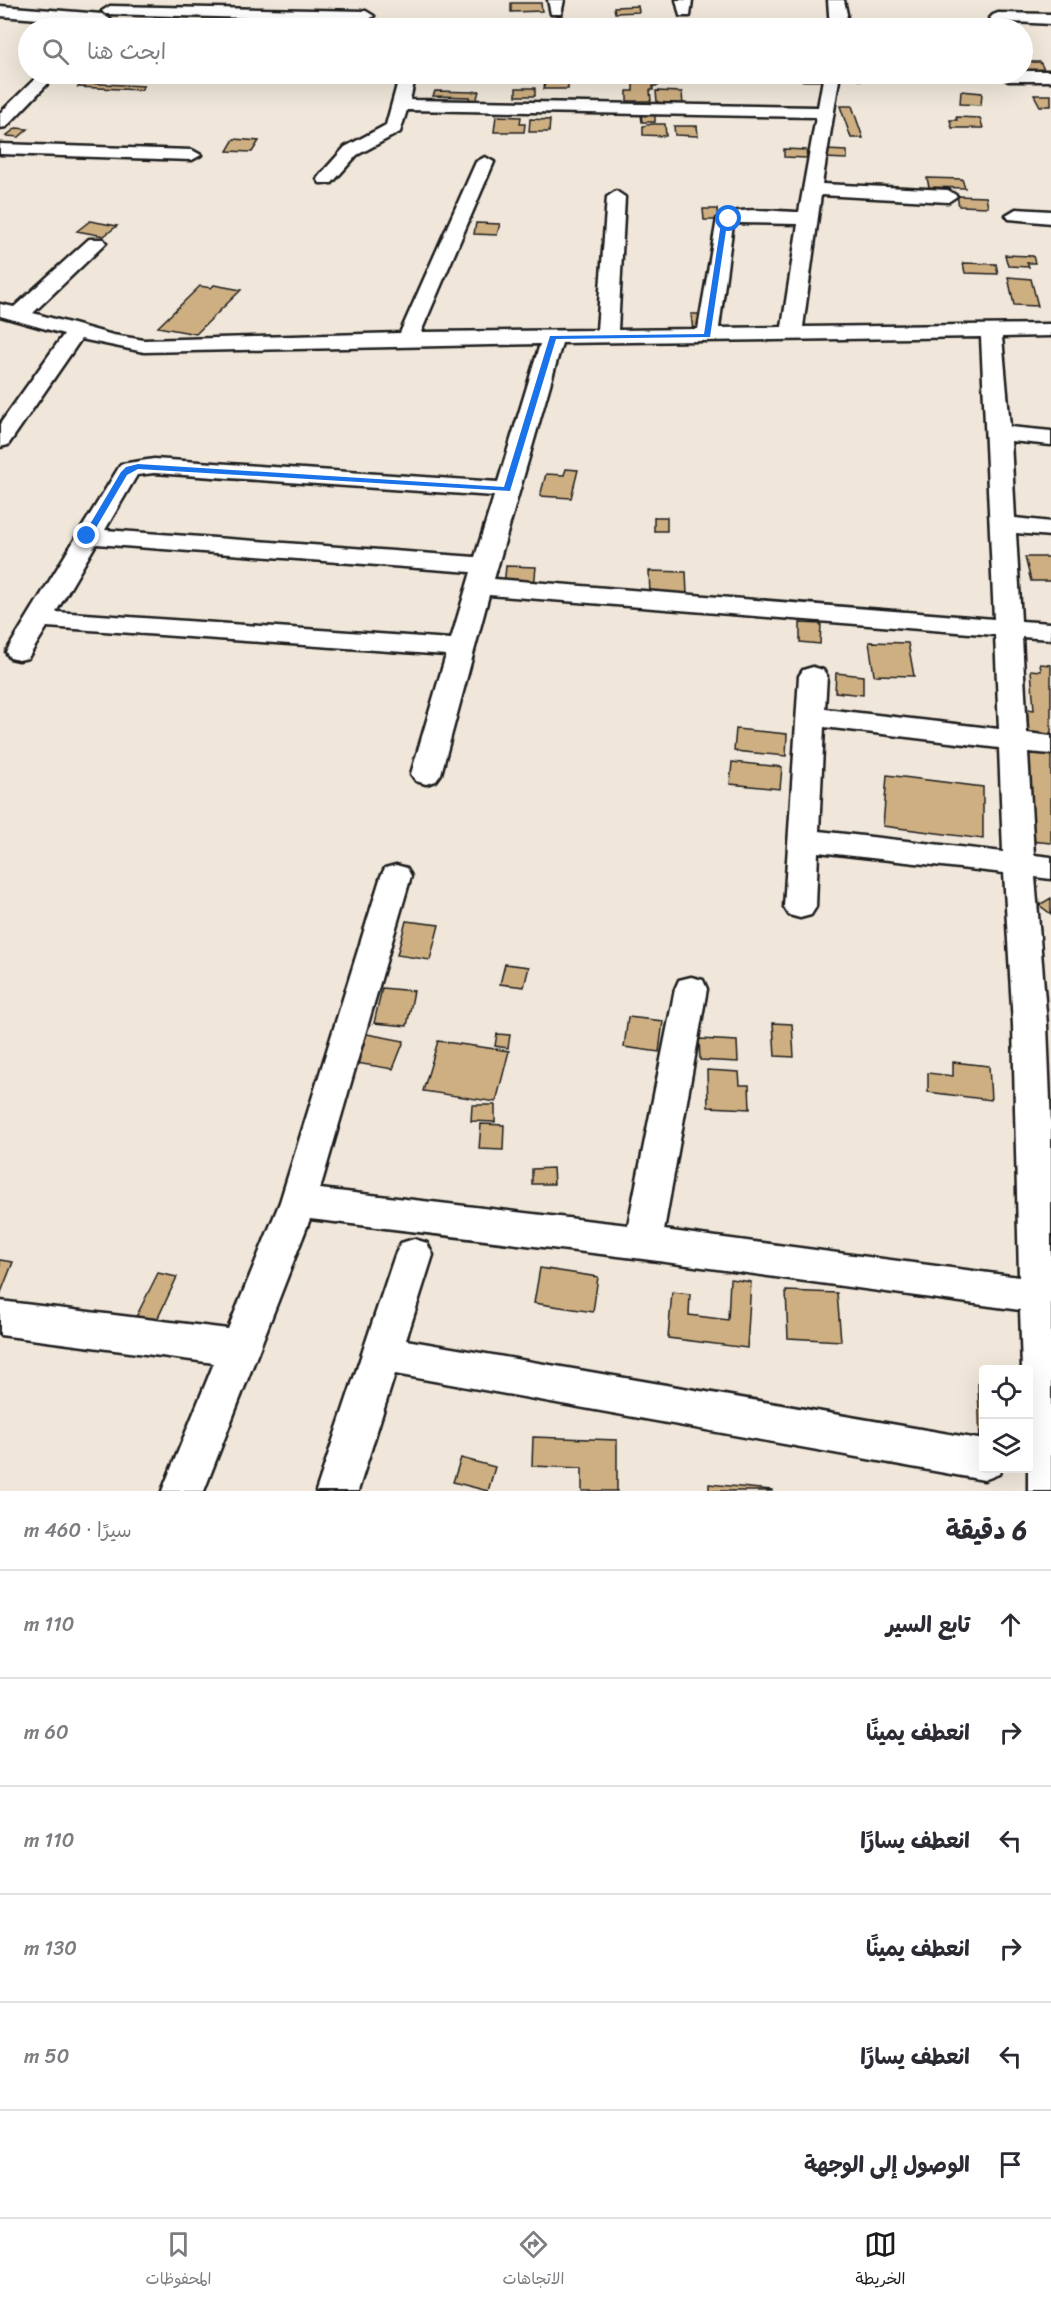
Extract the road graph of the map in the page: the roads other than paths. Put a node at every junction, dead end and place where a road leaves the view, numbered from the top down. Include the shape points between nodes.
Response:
1 (836, 0) edge
2 (0, 11) edge
3 (106, 14) edge
4 (366, 16) dead end
5 (839, 18) edge
6 (1033, 19) edge
7 (1051, 19) edge
8 (1033, 76) edge
9 (1051, 76) edge
10 (39, 84) edge
11 (405, 84) edge
12 (830, 84) edge
13 (400, 105) junction
14 (825, 112) junction
15 (0, 123) edge
16 (0, 149) edge
17 (192, 155) dead end
18 (485, 162) dead end
19 (326, 179) dead end
20 (812, 189) junction
21 (948, 196) dead end
22 (616, 197) dead end
23 (1016, 215) dead end
24 (1051, 217) edge
25 (808, 218) junction
26 (96, 243) dead end
27 (9, 313) edge
28 (1051, 330) edge
29 (991, 331) junction
30 (76, 332) junction
31 (792, 333) junction
32 (707, 336) junction
33 (553, 337) junction
34 (607, 337) junction
35 (408, 339) junction
36 (999, 433) junction
37 (1051, 438) edge
38 (0, 440) edge
39 (507, 490) junction
40 (1003, 524) junction
41 (1051, 529) edge
42 (87, 536) junction
43 (482, 575) junction
44 (39, 619) junction
45 (1006, 627) junction
46 (1051, 631) edge
47 (461, 648) junction
48 (19, 652) dead end
49 (813, 676) dead end
50 (812, 716) junction
51 (1014, 742) junction
52 (1051, 746) edge
53 (426, 774) dead end
54 (806, 840) junction
55 (1019, 865) junction
56 (1051, 868) edge
57 (396, 876) dead end
58 (800, 907) dead end
59 (691, 989) dead end
60 (1040, 1027) edge
61 (1044, 1188) edge
62 (298, 1202) junction
63 (643, 1243) junction
64 (414, 1255) dead end
65 (1039, 1296) junction
66 (0, 1317) edge
67 (239, 1348) junction
68 (381, 1354) junction
69 (1049, 1426) edge
70 (979, 1459) edge
71 (1042, 1477) edge
72 (183, 1491) edge
73 (337, 1491) edge

1 - 5 street
2 - 3 street
3 - 4 street
6 - 7 street
8 - 9 street
10 - 15 street
11 - 13 street
12 - 14 street
13 - 14 street
13 - 19 street via 394,128 351,151
14 - 20 street
16 - 17 street
18 - 35 street
20 - 21 street
20 - 25 street
22 - 34 street
23 - 24 street
25 - 31 street
25 - 32 street via 738,216 724,223
26 - 27 street
27 - 30 street
28 - 29 street
29 - 31 street
29 - 36 street
30 - 35 street via 144,346
30 - 38 street
31 - 32 street
32 - 34 street
33 - 34 street
33 - 35 street
33 - 39 street
36 - 37 street
36 - 40 street
39 - 42 street via 138,466 124,473
39 - 43 street
40 - 41 street
40 - 45 street
42 - 43 street
42 - 44 street
43 - 45 street
43 - 47 street
44 - 47 street
44 - 48 street
45 - 46 street
45 - 51 street
47 - 53 street
49 - 50 street
50 - 51 street
50 - 54 street
51 - 52 street
51 - 55 street
54 - 55 street
54 - 58 street
55 - 56 street
55 - 60 street
57 - 62 street
59 - 63 street
60 - 61 street
61 - 65 street
62 - 63 street
62 - 67 street
63 - 65 street
64 - 68 street
65 - 69 street
66 - 67 street
67 - 72 street
68 - 70 street
68 - 73 street
69 - 71 street

